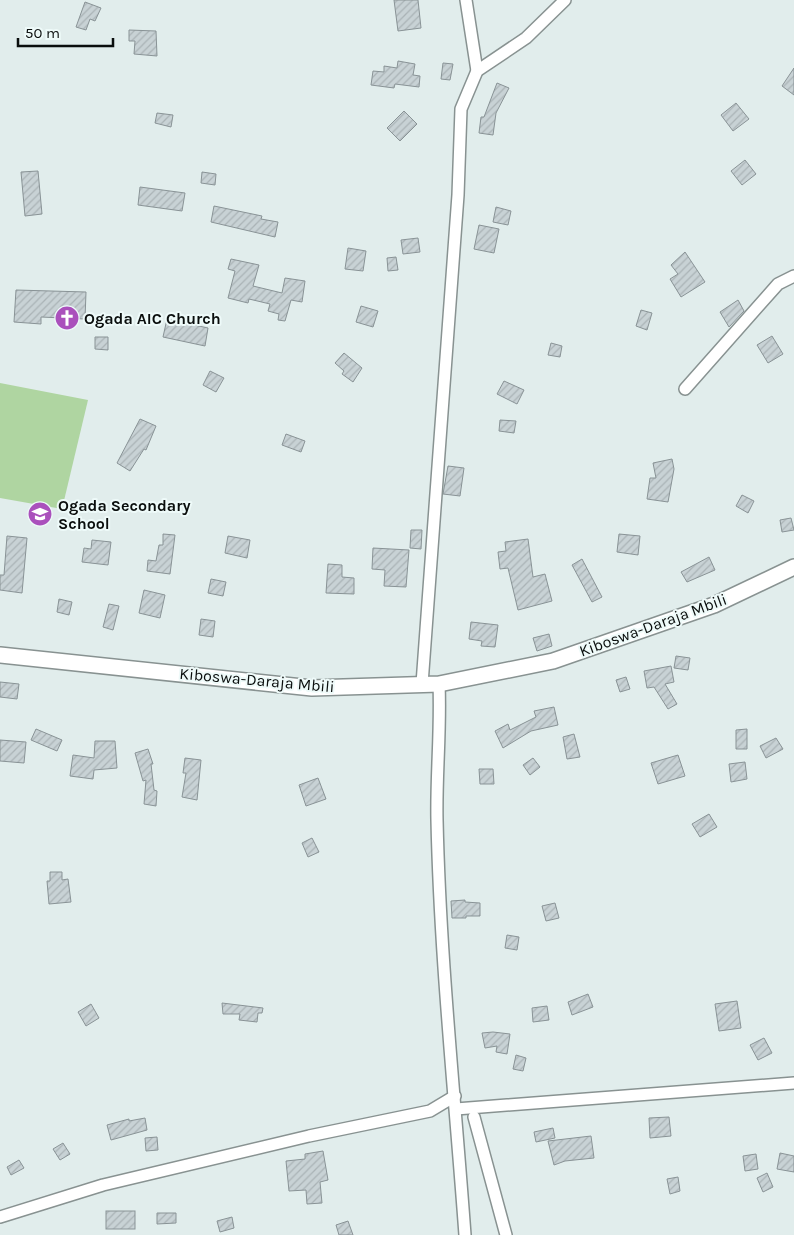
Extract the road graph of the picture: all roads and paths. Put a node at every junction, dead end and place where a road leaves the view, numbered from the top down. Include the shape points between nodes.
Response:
1 (466, 0) edge
2 (565, 0) edge
3 (477, 72) junction
4 (794, 276) edge
5 (684, 389) dead end
6 (794, 567) edge
7 (0, 655) edge
8 (422, 684) junction
9 (439, 684) junction
10 (794, 1084) edge
11 (455, 1096) junction
12 (456, 1109) junction
13 (474, 1117) dead end
14 (0, 1217) edge
15 (465, 1235) edge
16 (506, 1235) edge

1 - 3 street
2 - 3 street via 526,38
3 - 8 street via 461,109 458,195
4 - 5 street via 778,284
6 - 9 main road, Kiboswa-Daraja Mbili via 714,605 553,661
7 - 8 main road, Kiboswa-Daraja Mbili via 312,688
8 - 9 main road, Kiboswa-Daraja Mbili
9 - 11 street via 441,724 436,819
10 - 12 street
11 - 12 street
11 - 14 street via 430,1111 103,1185
12 - 15 street
13 - 16 street

